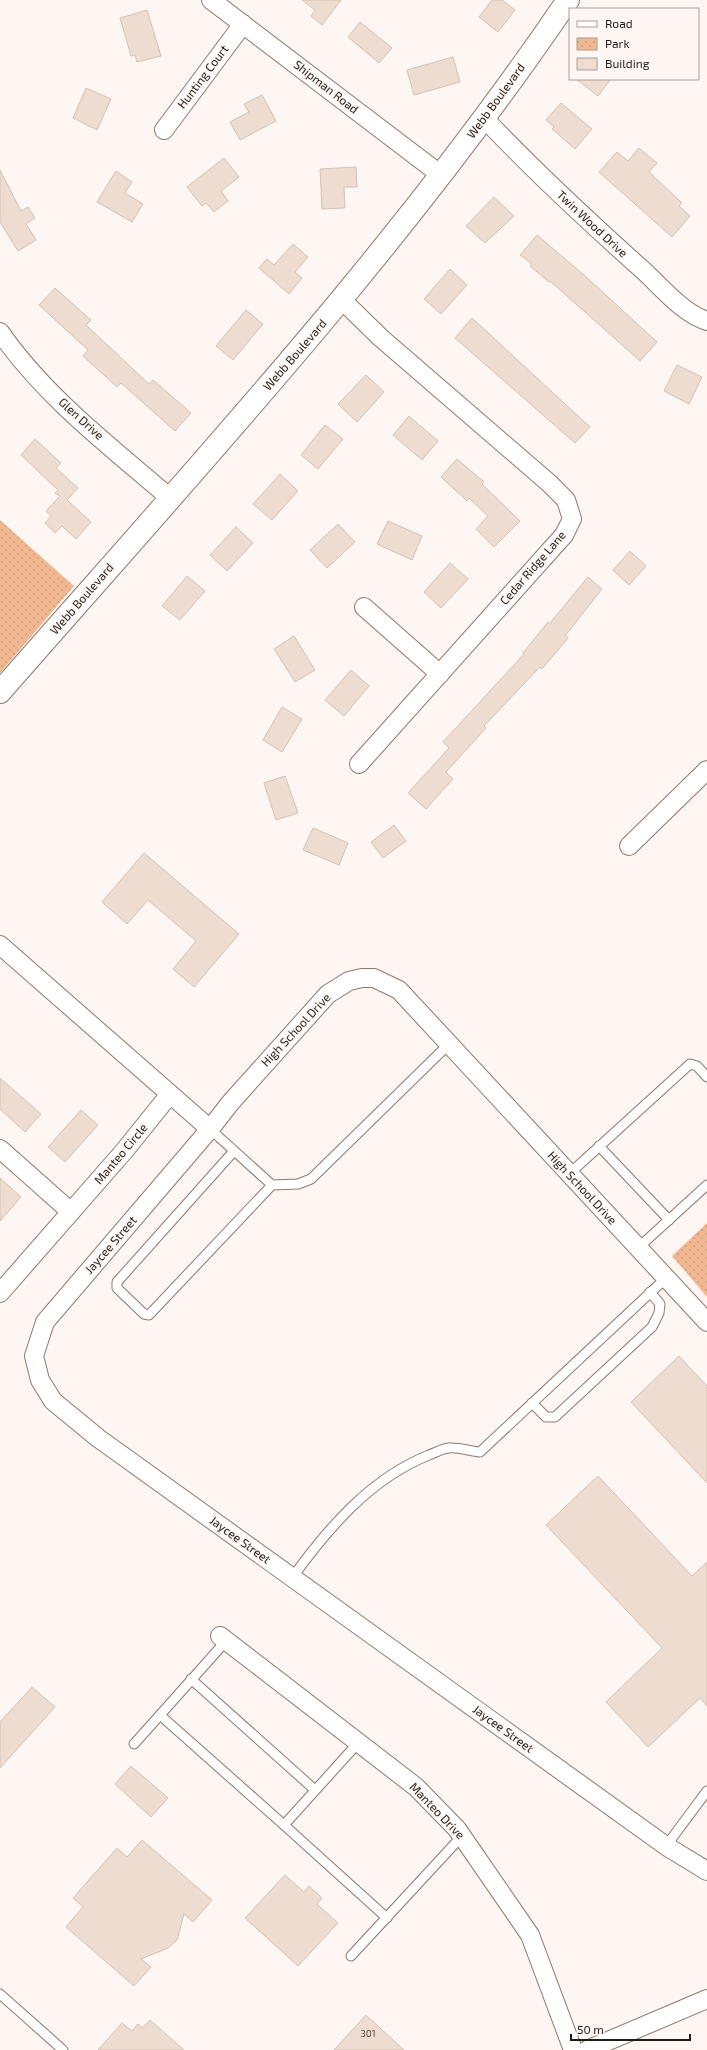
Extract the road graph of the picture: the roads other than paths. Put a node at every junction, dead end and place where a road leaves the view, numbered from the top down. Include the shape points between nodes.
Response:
1 (211, 0) edge
2 (568, 0) edge
3 (243, 24) junction
4 (484, 118) junction
5 (164, 130) dead end
6 (441, 175) junction
7 (342, 300) junction
8 (707, 321) edge
9 (0, 332) edge
10 (170, 498) junction
11 (364, 607) dead end
12 (440, 674) junction
13 (0, 692) edge
14 (359, 764) dead end
15 (707, 770) edge
16 (629, 846) dead end
17 (0, 945) edge
18 (449, 1044) junction
19 (707, 1078) edge
20 (170, 1094) junction
21 (210, 1129) junction
22 (600, 1146) junction
23 (0, 1149) edge
24 (234, 1151) junction
25 (569, 1174) junction
26 (272, 1185) junction
27 (707, 1185) edge
28 (71, 1212) junction
29 (669, 1220) junction
30 (638, 1248) junction
31 (666, 1278) junction
32 (650, 1292) junction
33 (0, 1293) edge
34 (707, 1322) edge
35 (532, 1403) junction
36 (292, 1578) junction
37 (223, 1638) joint
38 (192, 1679) junction
39 (160, 1715) junction
40 (358, 1743) junction
41 (134, 1744) dead end
42 (315, 1790) junction
43 (707, 1791) edge
44 (284, 1825) junction
45 (462, 1836) junction
46 (666, 1846) junction
47 (707, 1871) edge
48 (387, 1918) junction
49 (351, 1956) dead end
50 (0, 1994) edge
51 (707, 2000) edge
52 (63, 2050) edge
53 (574, 2050) edge
54 (587, 2050) edge

1 - 3 street, Shipman Road
2 - 4 street, Webb Boulevard
3 - 5 street, Hunting Court
3 - 6 street, Shipman Road
4 - 6 street, Webb Boulevard
4 - 8 street, Twin Wood Drive via 580,214 679,303
6 - 7 street, Webb Boulevard
7 - 10 street, Webb Boulevard
7 - 12 street, Cedar Ridge Lane via 381,338 549,483 566,500 570,508 572,519 564,535
9 - 10 street, Glen Drive via 33,375
10 - 13 street, Webb Boulevard
11 - 12 street
12 - 14 street, Cedar Ridge Lane
15 - 16 street
17 - 20 street
18 - 21 street, High School Drive via 399,990 374,978 349,981 328,994
18 - 25 street, High School Drive
18 - 26 lane via 311,1179 298,1184
19 - 22 lane via 697,1066 690,1064
20 - 21 street
20 - 28 street, Manteo Circle via 126,1150
21 - 24 lane
21 - 36 street, Jaycee Street via 45,1322 34,1356 40,1380 53,1401 98,1438
22 - 25 lane
22 - 29 lane
23 - 28 street
24 - 26 lane
24 - 26 lane via 117,1282 117,1288 144,1314 149,1315
25 - 30 street, High School Drive
27 - 29 lane
28 - 33 street, Manteo Circle
29 - 30 lane
30 - 31 street, High School Drive
31 - 32 lane
31 - 34 street, High School Drive
32 - 35 lane
32 - 35 lane via 660,1304 659,1313 652,1327 555,1417 546,1417
35 - 36 lane via 480,1452 450,1448 415,1461 386,1477 366,1492 306,1558
36 - 46 street, Jaycee Street
37 - 38 lane
37 - 40 street, Manteo Drive
38 - 39 lane
38 - 42 lane
39 - 41 lane
39 - 44 lane
40 - 42 lane
40 - 45 street, Manteo Drive via 416,1787
42 - 44 lane
43 - 46 lane
44 - 48 lane
45 - 48 lane
45 - 53 street, Manteo Drive via 530,1935
46 - 47 street, Jaycee Street
48 - 49 lane
50 - 52 lane
51 - 54 street

